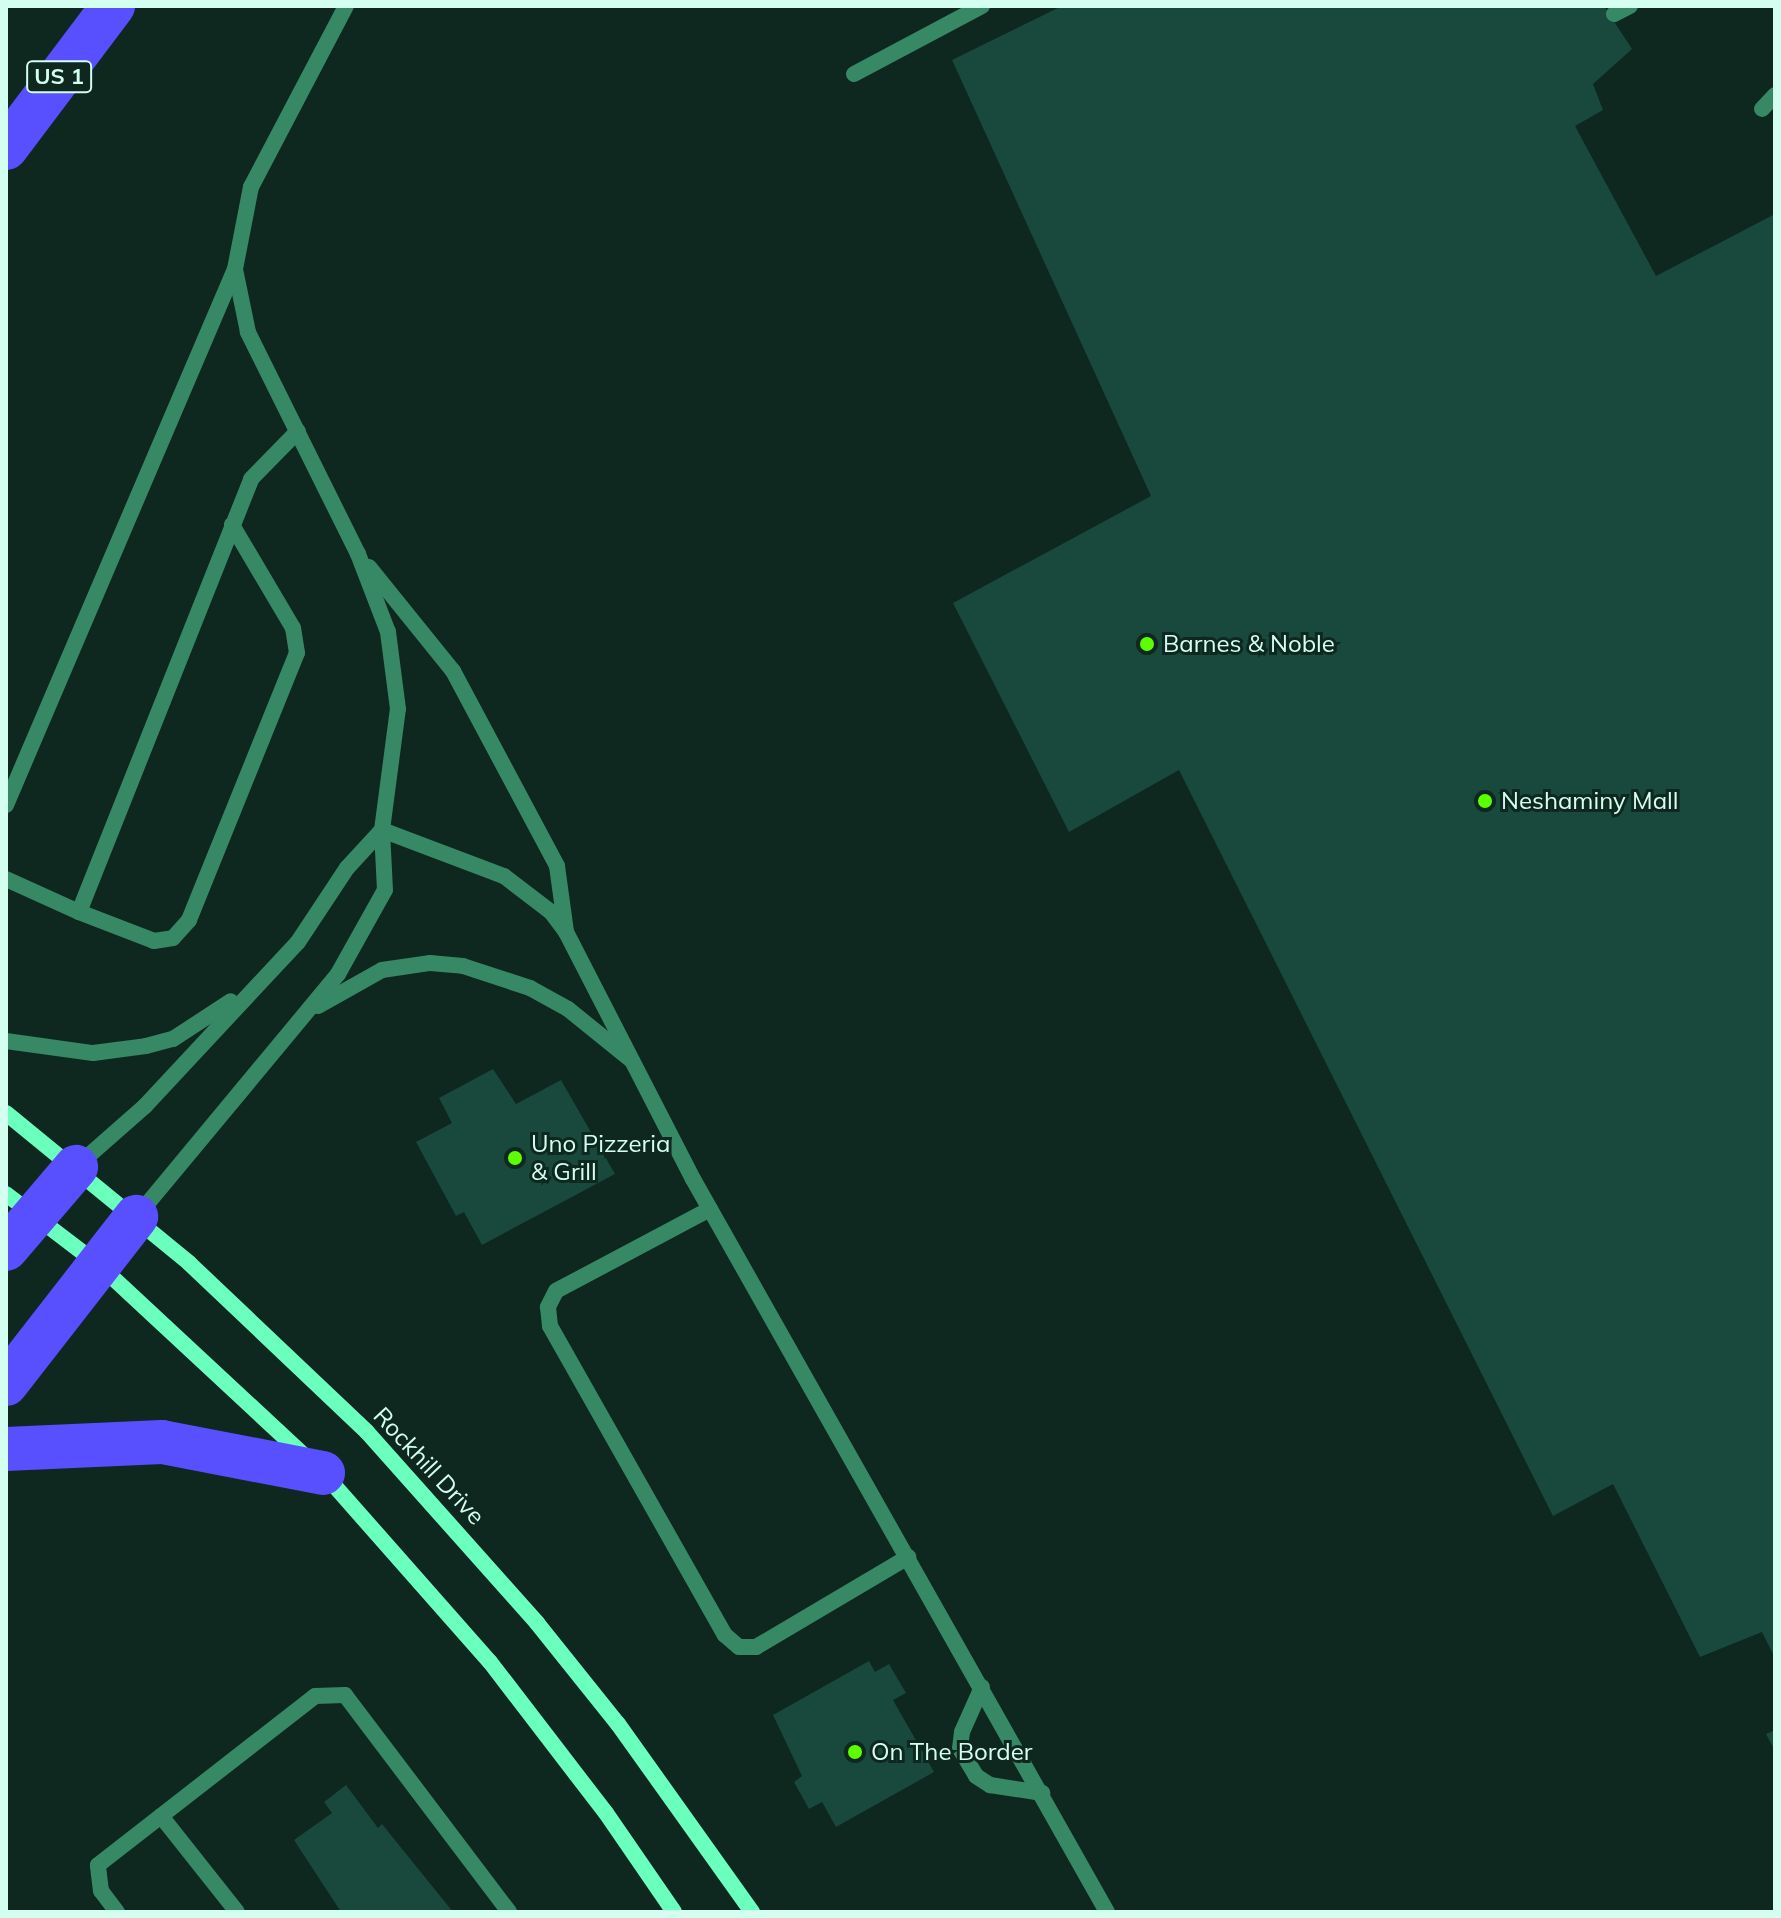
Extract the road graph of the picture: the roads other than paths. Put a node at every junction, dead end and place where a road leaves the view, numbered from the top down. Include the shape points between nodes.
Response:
1 (113, 6) edge
2 (346, 6) edge
3 (982, 6) edge
4 (854, 74) dead end
5 (1775, 95) edge
6 (1762, 109) dead end
7 (6, 148) edge
8 (235, 269) junction
9 (298, 431) junction
10 (232, 525) junction
11 (358, 554) junction
12 (6, 805) edge
13 (382, 830) junction
14 (6, 879) edge
15 (79, 912) junction
16 (566, 932) junction
17 (298, 942) junction
18 (304, 1016) junction
19 (6, 1041) edge
20 (634, 1062) junction
21 (6, 1113) edge
22 (76, 1167) junction
23 (19, 1205) edge
24 (710, 1209) junction
25 (136, 1217) junction
26 (6, 1249) edge
27 (98, 1264) junction
28 (6, 1384) edge
29 (6, 1449) edge
30 (323, 1473) junction
31 (908, 1557) junction
32 (982, 1687) junction
33 (1042, 1793) junction
34 (161, 1816) junction
35 (670, 1908) edge
36 (117, 1912) edge
37 (237, 1912) edge
38 (509, 1912) edge
39 (752, 1912) edge
40 (1107, 1912) edge

1 - 7 highway, US 1
2 - 8 lane via 251,187
3 - 4 lane
5 - 6 lane
8 - 9 lane via 248,332
8 - 12 lane
9 - 10 lane via 251,479
9 - 11 lane
10 - 15 lane
10 - 15 lane via 293,628 297,653 189,920 173,938 154,941
11 - 13 lane via 388,632 395,670 397,745
11 - 16 lane via 453,671 557,866
13 - 16 lane via 504,876 551,912
13 - 17 lane via 347,868
13 - 18 lane via 385,890 366,933
14 - 15 lane
16 - 20 lane
17 - 19 lane via 219,1012 173,1039 93,1053
17 - 22 lane via 145,1106
18 - 20 lane via 382,970 430,963 463,966 497,973 568,1009
18 - 25 lane
20 - 24 lane
21 - 22 street, Rockhill Drive
22 - 23 highway
22 - 25 street, Rockhill Drive
23 - 26 highway
23 - 27 street
24 - 31 lane
24 - 31 lane via 556,1291 548,1307 550,1326 725,1635 739,1647 756,1647
25 - 27 highway
25 - 39 street, Rockhill Drive via 289,1356 451,1524 618,1724
27 - 28 highway
27 - 30 street
29 - 30 highway via 162,1442
30 - 35 street via 490,1662
31 - 32 lane
32 - 33 lane
32 - 33 lane via 960,1749 976,1776 990,1785
33 - 40 lane
34 - 36 lane via 98,1865 101,1891
34 - 37 lane
34 - 38 lane via 315,1696 345,1695

